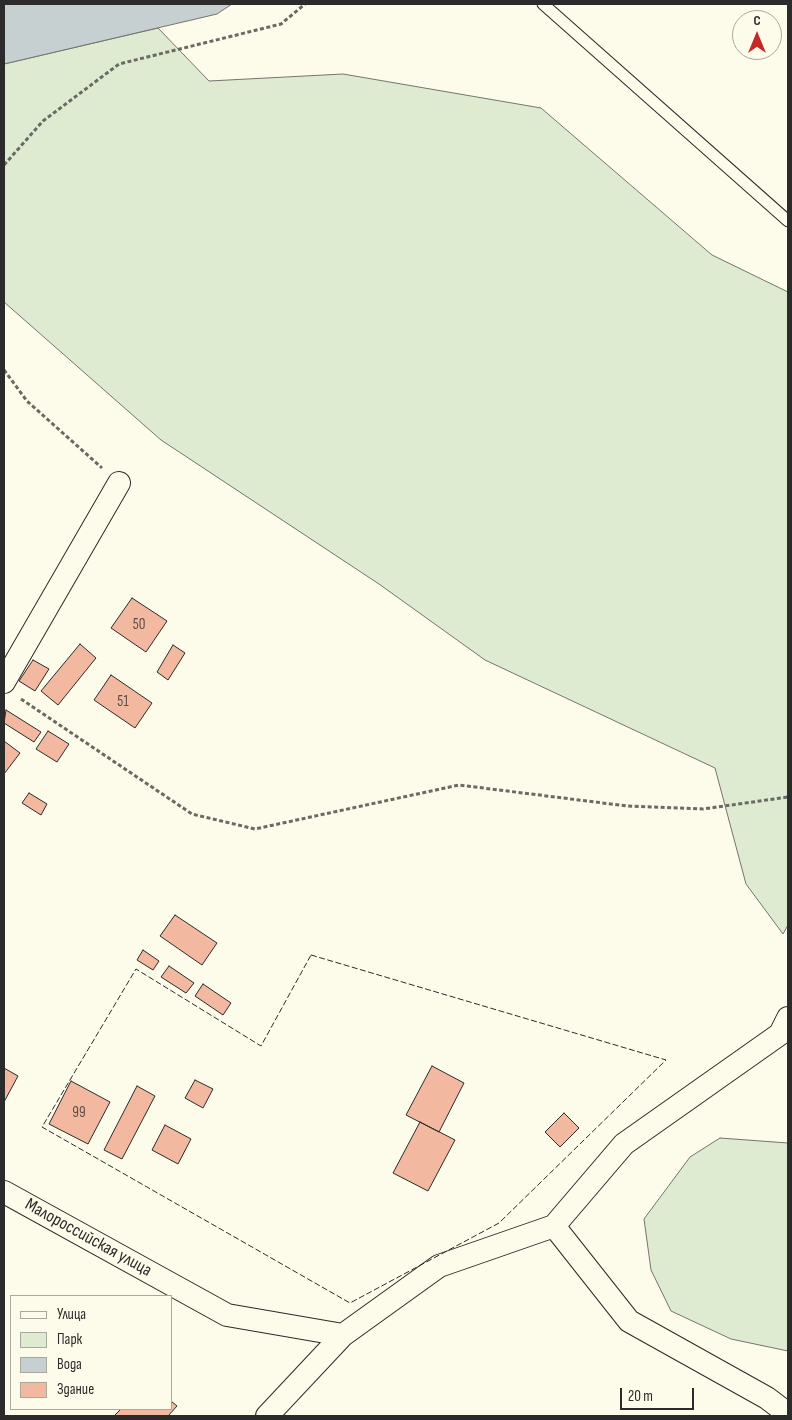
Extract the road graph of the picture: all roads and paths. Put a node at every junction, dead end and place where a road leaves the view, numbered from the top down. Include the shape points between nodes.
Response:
1 (305, 4) edge
2 (543, 4) edge
3 (4, 165) edge
4 (788, 221) edge
5 (4, 370) edge
6 (118, 483) joint
7 (4, 682) edge
8 (20, 698) dead end
9 (788, 797) edge
10 (788, 1018) edge
11 (4, 1192) edge
12 (554, 1226) junction
13 (343, 1335) junction
14 (788, 1414) edge
15 (266, 1416) edge

1 - 3 path via 281,24 119,64 43,121
2 - 4 lane
5 - 6 path via 27,401
6 - 7 street
8 - 9 path via 192,814 255,829 459,785 627,806 703,809
10 - 12 street via 780,1034 624,1144
11 - 13 street, Малороссийская улица via 227,1315
12 - 13 street via 439,1266
12 - 14 street via 629,1321 767,1398
13 - 15 street

